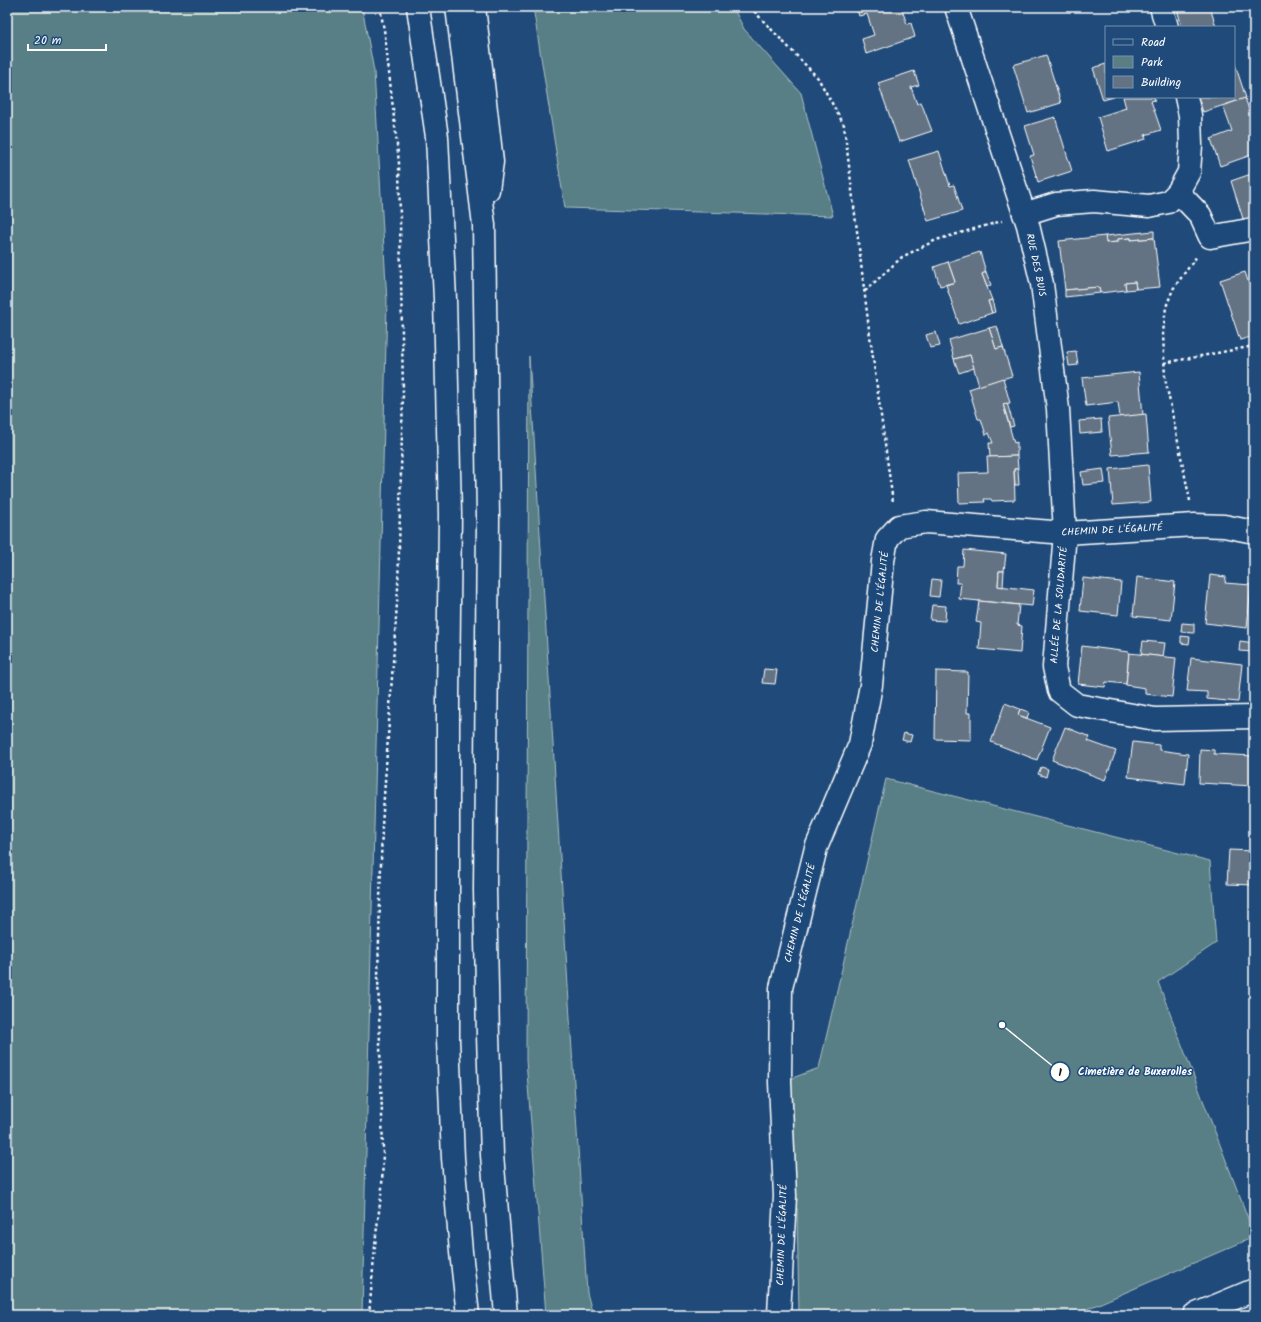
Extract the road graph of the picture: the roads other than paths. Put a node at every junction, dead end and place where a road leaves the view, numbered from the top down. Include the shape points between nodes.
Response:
1 (418, 7) edge
2 (456, 7) edge
3 (474, 7) edge
4 (956, 7) edge
5 (1161, 7) edge
6 (1168, 26) edge
7 (1188, 106) edge
8 (1178, 192) junction
9 (1024, 214) junction
10 (484, 225) junction
11 (1254, 229) edge
12 (1254, 532) edge
13 (1065, 533) junction
14 (1254, 717) edge
15 (1254, 1290) edge
16 (468, 1315) edge
17 (506, 1315) edge
18 (779, 1315) edge
19 (1194, 1315) edge

1 - 16 main road via 437,137 445,299 450,514 447,724 448,1040 453,1158
2 - 10 main road
3 - 10 main road via 492,162
4 - 9 main road, RUE DES BUIS
5 - 6 main road
7 - 8 main road via 1191,145 1189,172
8 - 9 main road via 1168,202 1149,206 1094,201 1056,204
8 - 11 main road via 1200,215 1210,237
9 - 13 main road, RUE DES BUIS via 1042,284 1058,409
10 - 17 main road via 488,518 485,866 488,1036 492,1155
12 - 13 main road, CHEMIN DE L'ÉGALITÉ via 1224,526 1194,525
13 - 14 main road, ALLÉE DE LA SOLIDARITÉ via 1054,667 1059,691 1077,705 1155,719
13 - 18 main road, CHEMIN DE L'ÉGALITÉ via 926,522 899,526 887,539 871,685 860,744 816,848 781,988 780,1082 785,1196
15 - 19 main road

